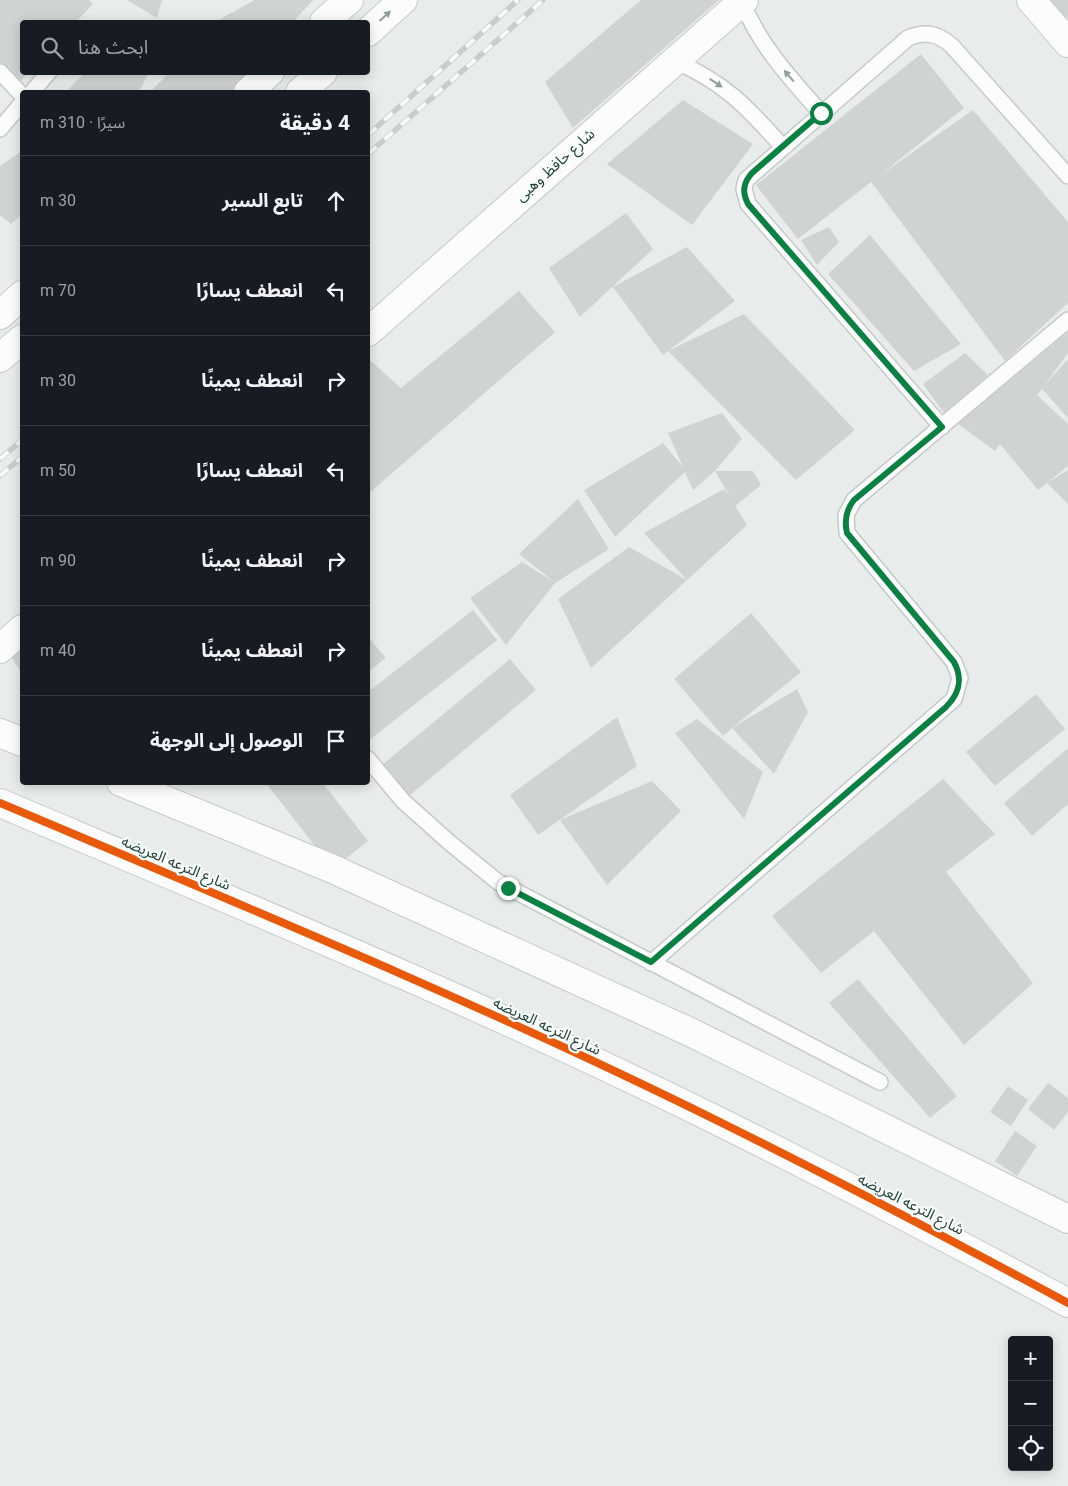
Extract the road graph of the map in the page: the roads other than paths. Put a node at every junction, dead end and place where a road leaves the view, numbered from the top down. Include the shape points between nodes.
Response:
1 (349, 0) edge
2 (403, 0) edge
3 (1031, 0) edge
4 (743, 1) edge
5 (326, 20) edge
6 (370, 30) edge
7 (1068, 43) edge
8 (673, 60) junction
9 (0, 72) edge
10 (46, 75) edge
11 (267, 75) edge
12 (319, 75) edge
13 (34, 90) edge
14 (250, 90) edge
15 (302, 90) edge
16 (20, 93) edge
17 (20, 105) edge
18 (821, 113) junction
19 (0, 129) edge
20 (782, 146) junction
21 (1068, 176) edge
22 (20, 297) edge
23 (0, 315) edge
24 (1068, 320) edge
25 (370, 330) edge
26 (20, 341) edge
27 (0, 358) edge
28 (942, 427) junction
29 (0, 733) edge
30 (20, 741) edge
31 (370, 761) edge
32 (128, 785) edge
33 (0, 803) edge
34 (651, 962) junction
35 (880, 1082) dead end
36 (1068, 1219) edge
37 (1068, 1303) edge

1 - 5 street
6 -> 2 street
3 - 7 street
4 - 8 street, شارع حافظ وهبى
18 -> 4 lane via 765,48
8 -> 20 lane via 698,71 742,101
8 - 25 street, شارع حافظ وهبى
9 - 16 lane
10 - 13 lane
11 - 14 street
12 - 15 street
17 - 19 lane
18 - 20 lane
18 - 21 lane via 908,38 933,34 952,46
20 - 28 lane via 746,180 744,189 748,204
22 - 23 street
24 - 28 lane
26 - 27 street
28 - 34 lane via 854,500 845,524 847,533 954,662 960,678 954,699
29 - 30 street
31 - 34 lane via 403,801 498,882
32 - 36 street via 333,869 690,1032
33 - 37 street, شارع الترعه العريضه via 566,1049 734,1129
34 - 35 lane

